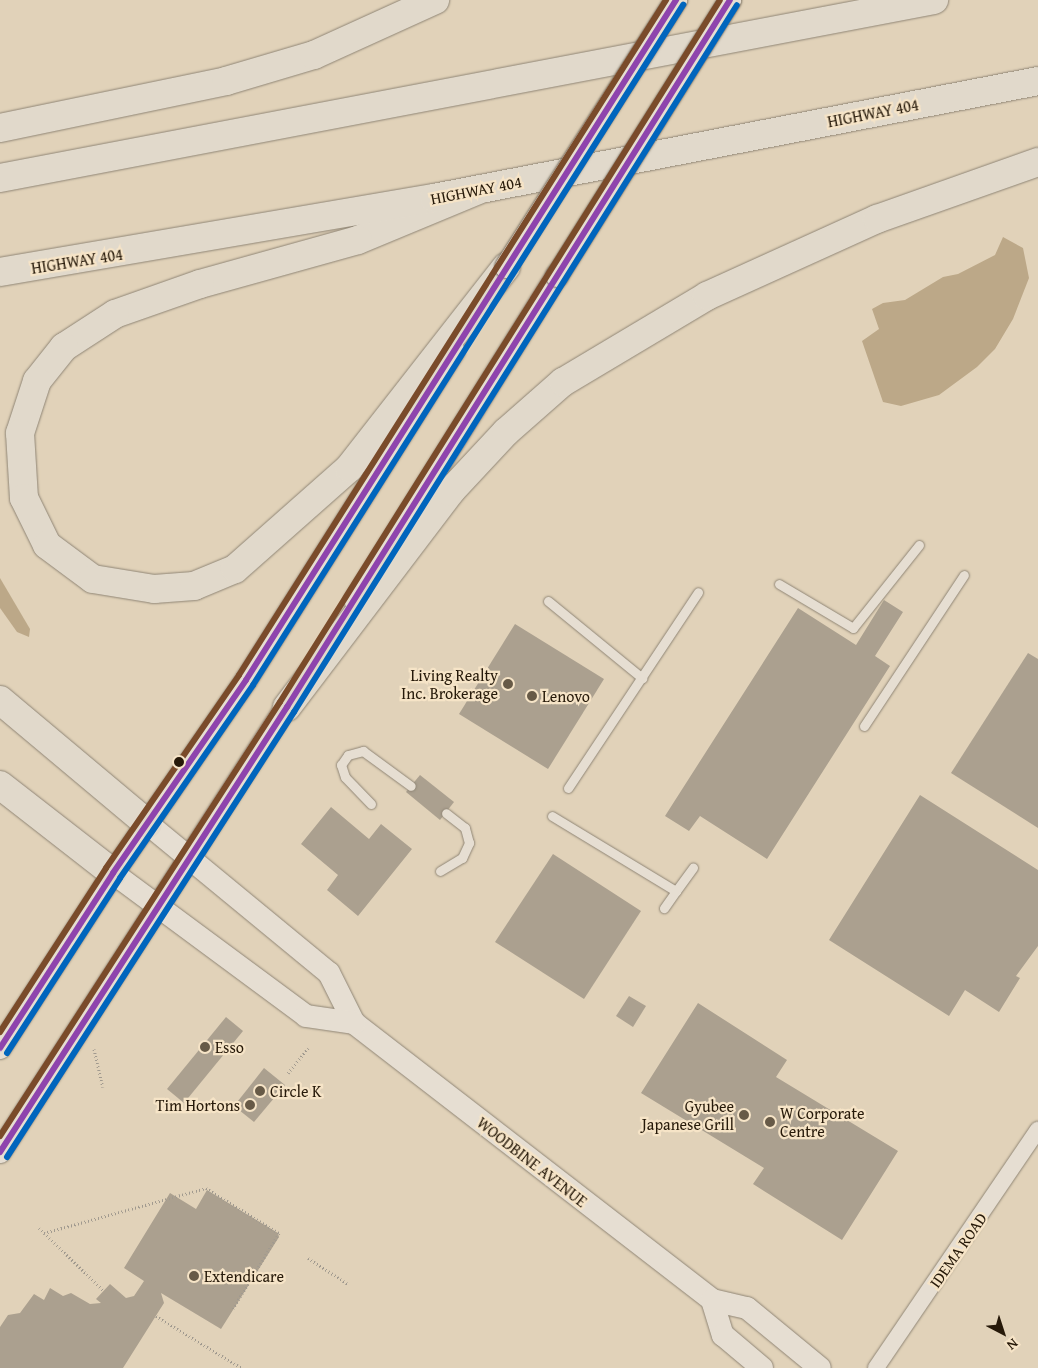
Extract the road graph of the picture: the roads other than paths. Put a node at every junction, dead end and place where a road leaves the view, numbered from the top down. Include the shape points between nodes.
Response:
1 (435, 0) edge
2 (676, 0) edge
3 (730, 0) edge
4 (850, 0) edge
5 (934, 0) edge
6 (763, 34) junction
7 (1038, 81) edge
8 (0, 128) edge
9 (1038, 162) edge
10 (0, 178) edge
11 (481, 189) junction
12 (506, 267) junction
13 (0, 272) edge
14 (919, 545) dead end
15 (964, 575) dead end
16 (779, 584) dead end
17 (698, 592) dead end
18 (548, 601) dead end
19 (642, 678) junction
20 (0, 700) edge
21 (287, 707) junction
22 (864, 726) dead end
23 (0, 785) edge
24 (411, 786) dead end
25 (568, 788) dead end
26 (371, 804) dead end
27 (446, 813) dead end
28 (552, 816) dead end
29 (148, 824) junction
30 (190, 857) junction
31 (693, 868) dead end
32 (440, 871) dead end
33 (113, 873) junction
34 (676, 891) junction
35 (159, 906) junction
36 (664, 908) dead end
37 (354, 1023) junction
38 (0, 1048) edge
39 (1038, 1130) edge
40 (0, 1152) edge
41 (712, 1300) junction
42 (762, 1368) edge
43 (820, 1368) edge
44 (876, 1368) edge

1 - 8 highway via 314,55 235,78
2 - 12 main road, bridge
3 - 21 main road, bridge
4 - 6 highway
5 - 6 highway
6 - 10 highway
7 - 11 highway, HIGHWAY 404
9 - 21 highway via 877,219 707,296 563,382 506,432 450,492
11 - 12 highway via 358,240 200,284 115,314 64,347 37,381 20,433 24,498 47,545 93,579 154,588 194,586 235,569 349,468
11 - 13 highway, HIGHWAY 404
12 - 29 main road via 282,624
14 - 16 lane via 853,628
15 - 22 lane
17 - 19 lane
18 - 19 lane
19 - 25 lane
20 - 29 highway
21 - 30 main road
23 - 33 highway
24 - 26 lane via 363,751 348,755 341,765 344,777
27 - 32 lane via 465,828 470,843 462,858
28 - 34 lane
29 - 30 main road, WOODBINE AVENUE
29 - 33 main road
30 - 35 main road
30 - 37 main road, WOODBINE AVENUE via 329,973
31 - 34 lane
33 - 35 main road, WOODBINE AVENUE
33 - 38 main road
34 - 36 lane
35 - 37 main road, WOODBINE AVENUE via 306,1016
35 - 40 main road
37 - 41 main road, WOODBINE AVENUE
39 - 44 street, IDEMA ROAD
41 - 42 main road via 723,1335
41 - 43 main road, WOODBINE AVENUE via 747,1308

